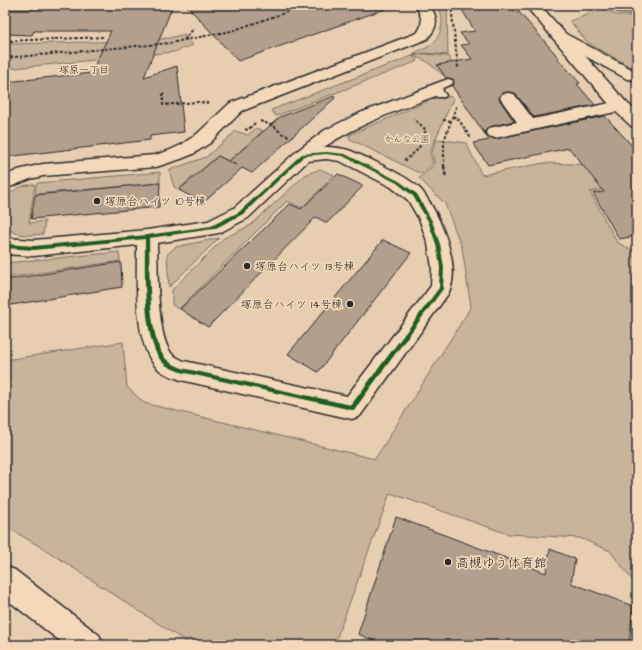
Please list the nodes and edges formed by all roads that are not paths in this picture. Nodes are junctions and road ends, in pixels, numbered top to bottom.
1 (422, 5) edge
2 (532, 5) edge
3 (559, 36) junction
4 (637, 75) edge
5 (443, 89) dead end
6 (508, 98) dead end
7 (620, 106) junction
8 (637, 122) edge
9 (529, 125) junction
10 (495, 132) dead end
11 (303, 155) junction
12 (5, 183) edge
13 (147, 237) junction
14 (5, 246) edge
15 (5, 580) edge
16 (89, 645) edge

1 - 12 street
2 - 3 street
3 - 4 street
3 - 7 street
5 - 11 street
6 - 9 street
7 - 8 street
7 - 9 street
9 - 10 street
11 - 13 street
11 - 13 street
13 - 14 street
15 - 16 street

